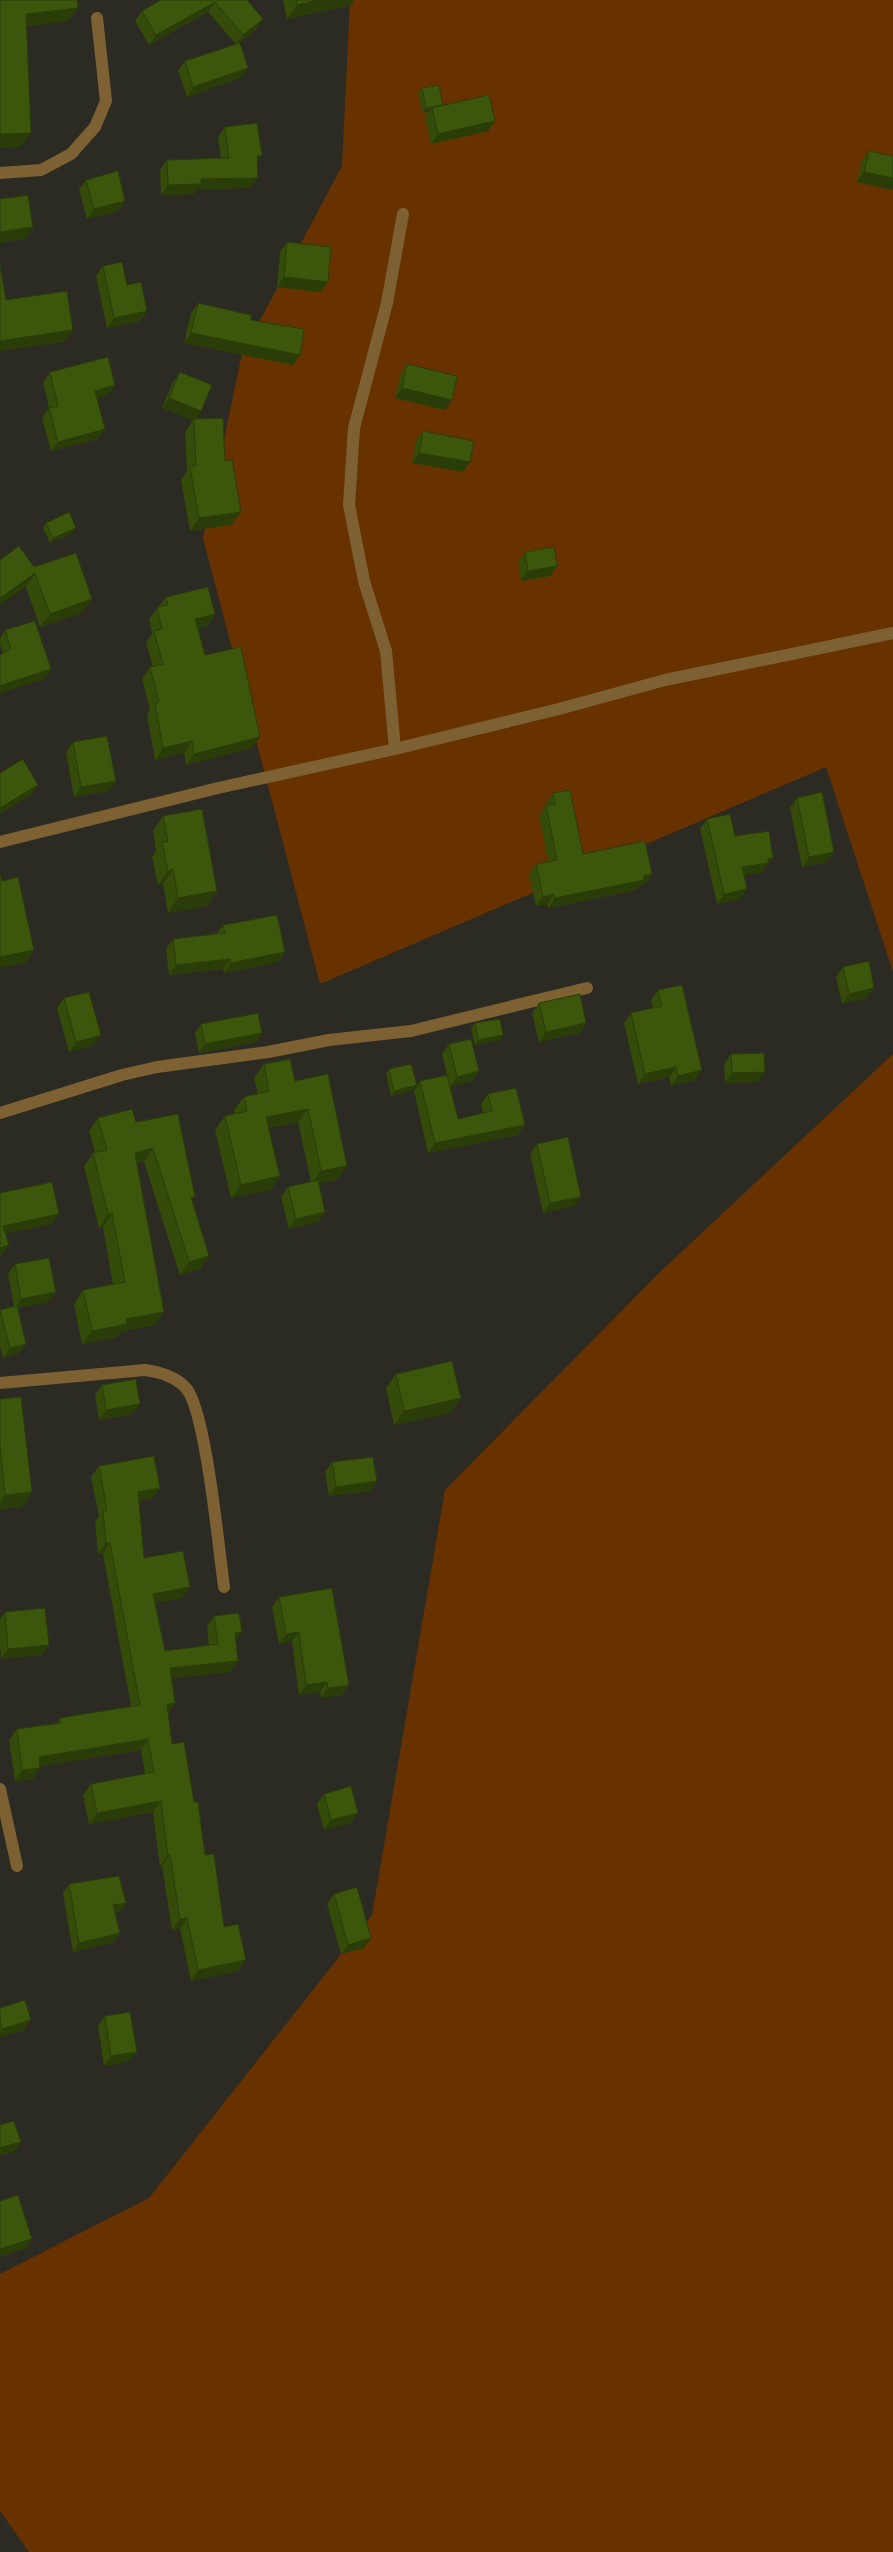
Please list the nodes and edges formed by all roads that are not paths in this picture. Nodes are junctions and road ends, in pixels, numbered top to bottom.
1 (97, 18) dead end
2 (0, 173) edge
3 (403, 214) dead end
4 (893, 633) edge
5 (395, 749) junction
6 (0, 842) edge
7 (587, 988) dead end
8 (0, 1113) edge
9 (0, 1383) edge
10 (224, 1587) dead end
11 (0, 1789) edge
12 (17, 1866) dead end

1 - 2 street
3 - 5 street
4 - 5 street
5 - 6 street
7 - 8 street
9 - 10 street
11 - 12 street

